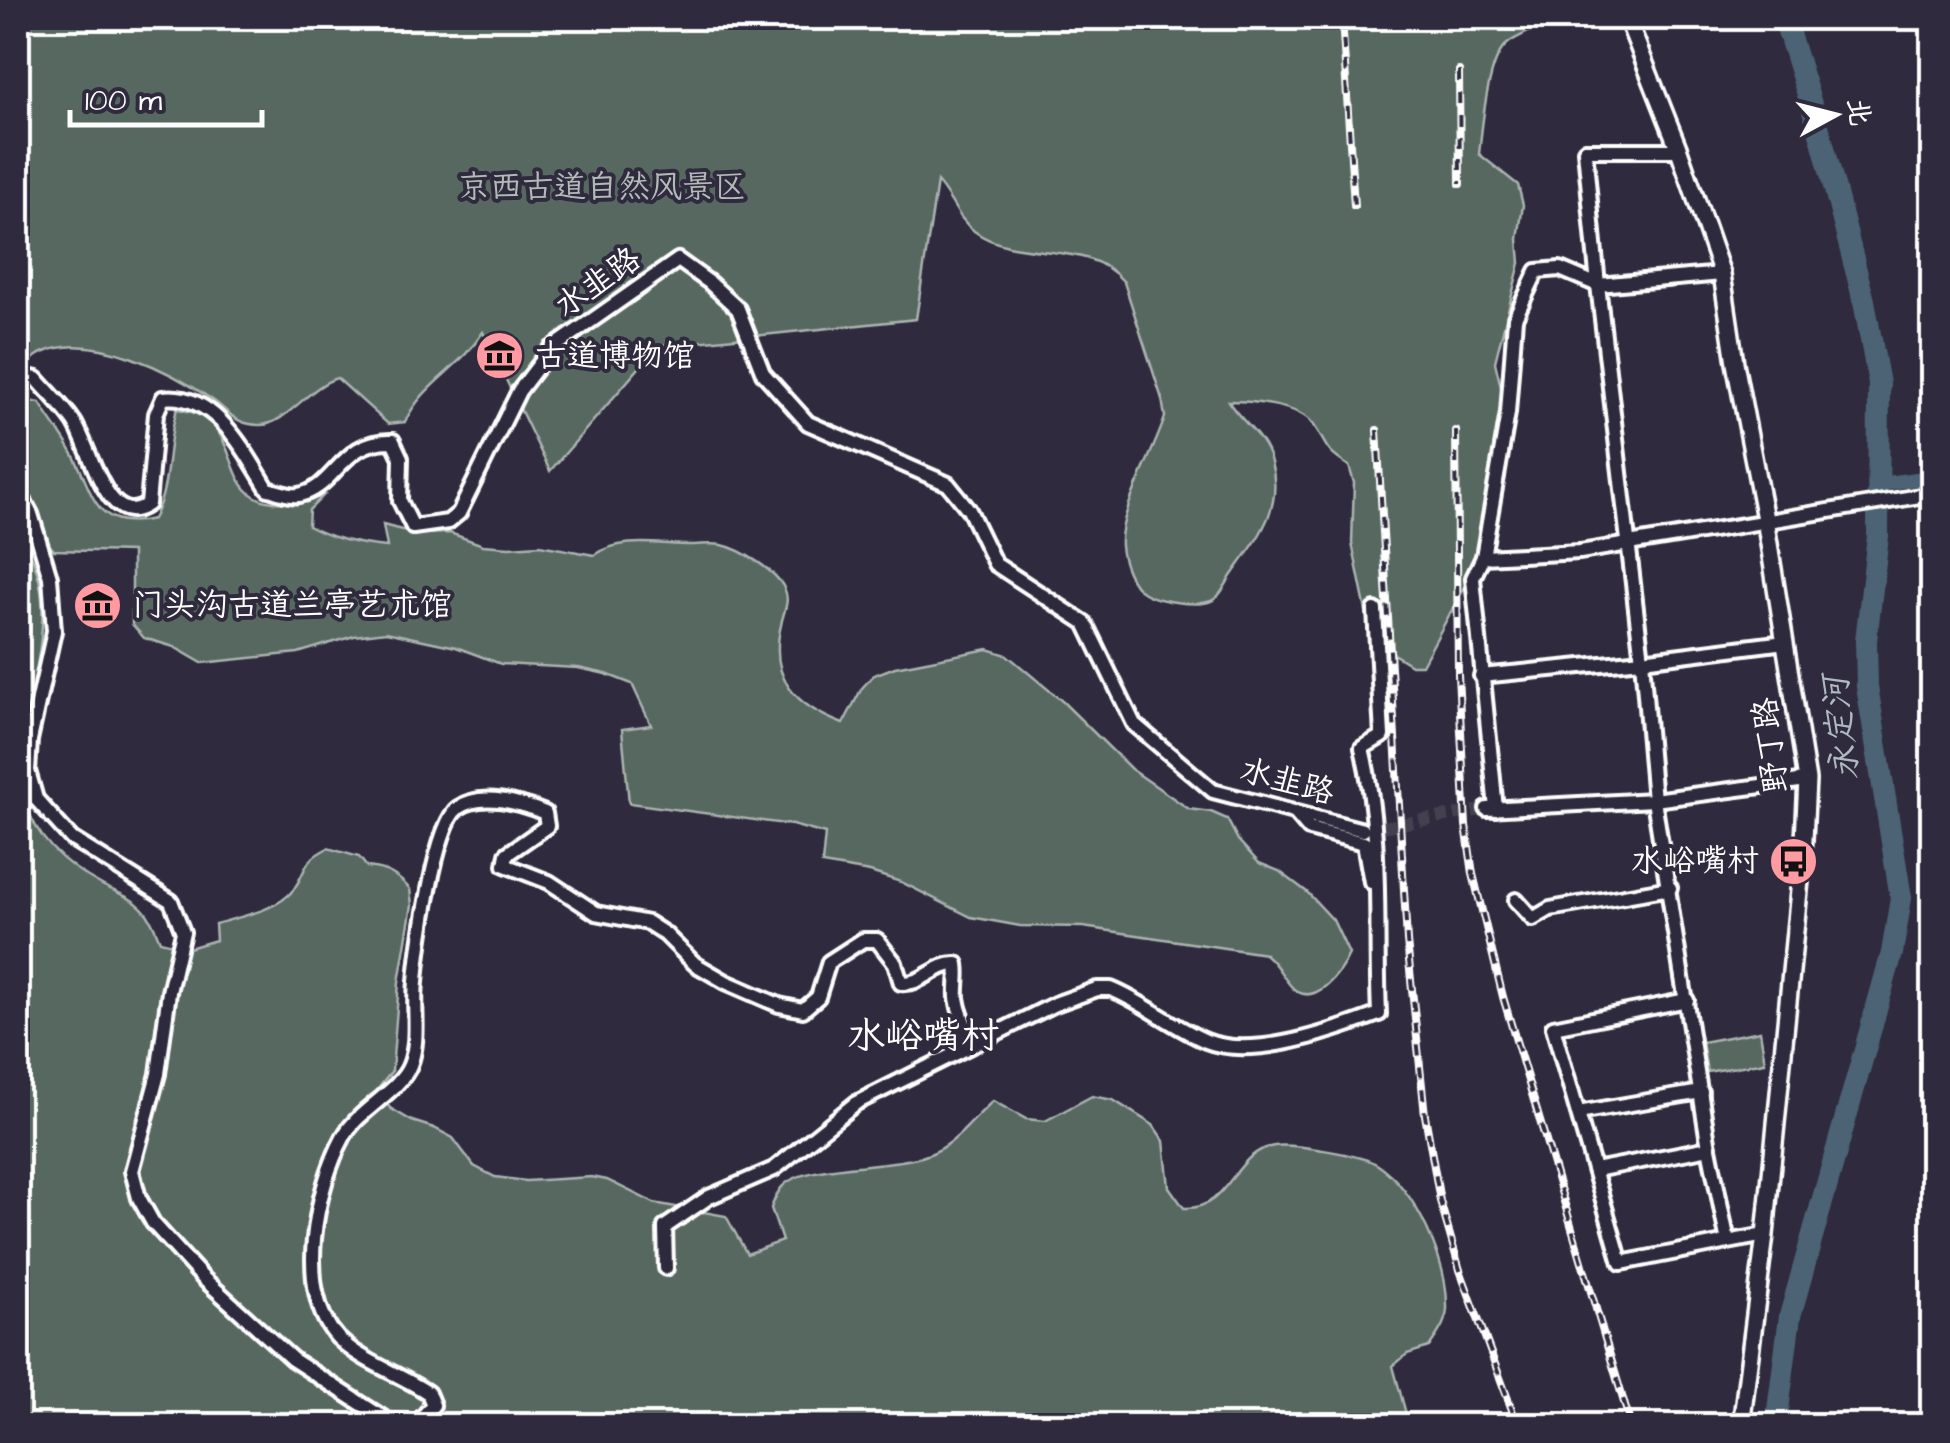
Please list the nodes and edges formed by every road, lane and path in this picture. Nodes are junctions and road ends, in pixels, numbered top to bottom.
1 (1626, 18) edge
2 (1679, 150) junction
3 (1722, 274) junction
4 (1598, 285) junction
5 (18, 383) edge
6 (18, 490) edge
7 (1932, 494) edge
8 (1769, 518) junction
9 (1628, 544) junction
10 (1483, 557) junction
11 (1374, 610) dead end
12 (1785, 642) junction
13 (1642, 660) junction
14 (1481, 676) junction
15 (1807, 780) junction
16 (1654, 800) junction
17 (1296, 813) junction
18 (1362, 830) tunnel mouth
19 (1670, 888) junction
20 (1516, 900) dead end
21 (1377, 903) junction
22 (1687, 1000) junction
23 (956, 1052) junction
24 (1701, 1092) junction
25 (1578, 1113) junction
26 (1710, 1148) junction
27 (1594, 1170) junction
28 (1765, 1235) junction
29 (1728, 1242) junction
30 (666, 1268) dead end
31 (1741, 1426) edge

1 - 2 main road, 野丁路
2 - 3 main road, 野丁路
2 - 4 street
3 - 4 street
3 - 8 main road, 野丁路
4 - 9 street
4 - 10 street
5 - 17 street, 水韭路
6 - 23 street
7 - 8 street
8 - 9 street
8 - 12 main road, 野丁路
9 - 10 street
9 - 13 street
10 - 14 street
11 - 21 street
12 - 13 street
12 - 15 main road, 野丁路
13 - 14 street
13 - 16 street
14 - 16 street
15 - 16 street
15 - 28 main road, 野丁路
16 - 19 street
17 - 18 street, 水韭路
17 - 21 street
19 - 20 street
19 - 22 street
21 - 23 street
22 - 24 street
22 - 25 street
23 - 30 street
24 - 25 street
24 - 26 street
25 - 27 street
26 - 27 street
26 - 29 street
27 - 29 street
28 - 29 street
28 - 31 main road, 野丁路

